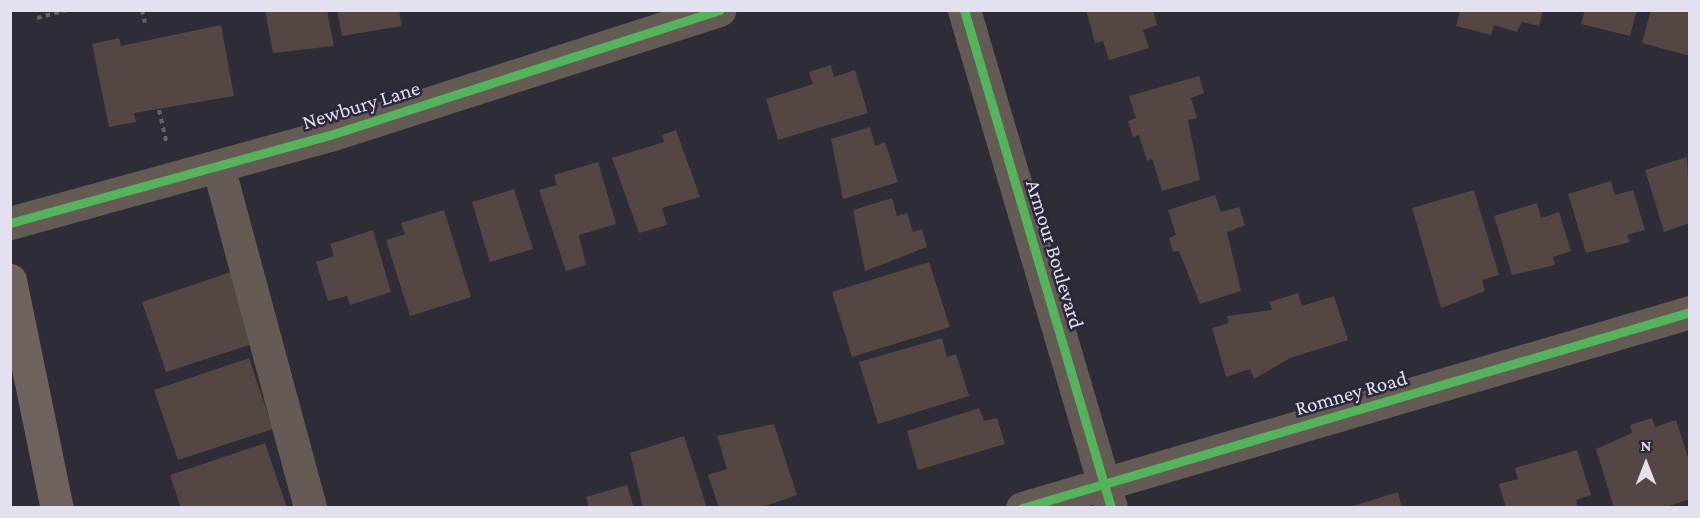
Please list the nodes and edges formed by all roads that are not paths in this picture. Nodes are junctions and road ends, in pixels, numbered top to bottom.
1 (719, 10) edge
2 (963, 10) edge
3 (218, 166) junction
4 (10, 223) edge
5 (10, 280) edge
6 (1689, 312) edge
7 (1107, 495) edge
8 (57, 507) edge
9 (310, 507) edge
10 (1022, 507) edge

1 - 3 street, Newbury Lane
2 - 7 street, Armour Boulevard
3 - 4 street, Newbury Lane
3 - 9 street
5 - 8 main road
6 - 7 street, Romney Road
7 - 10 street, Romney Road

